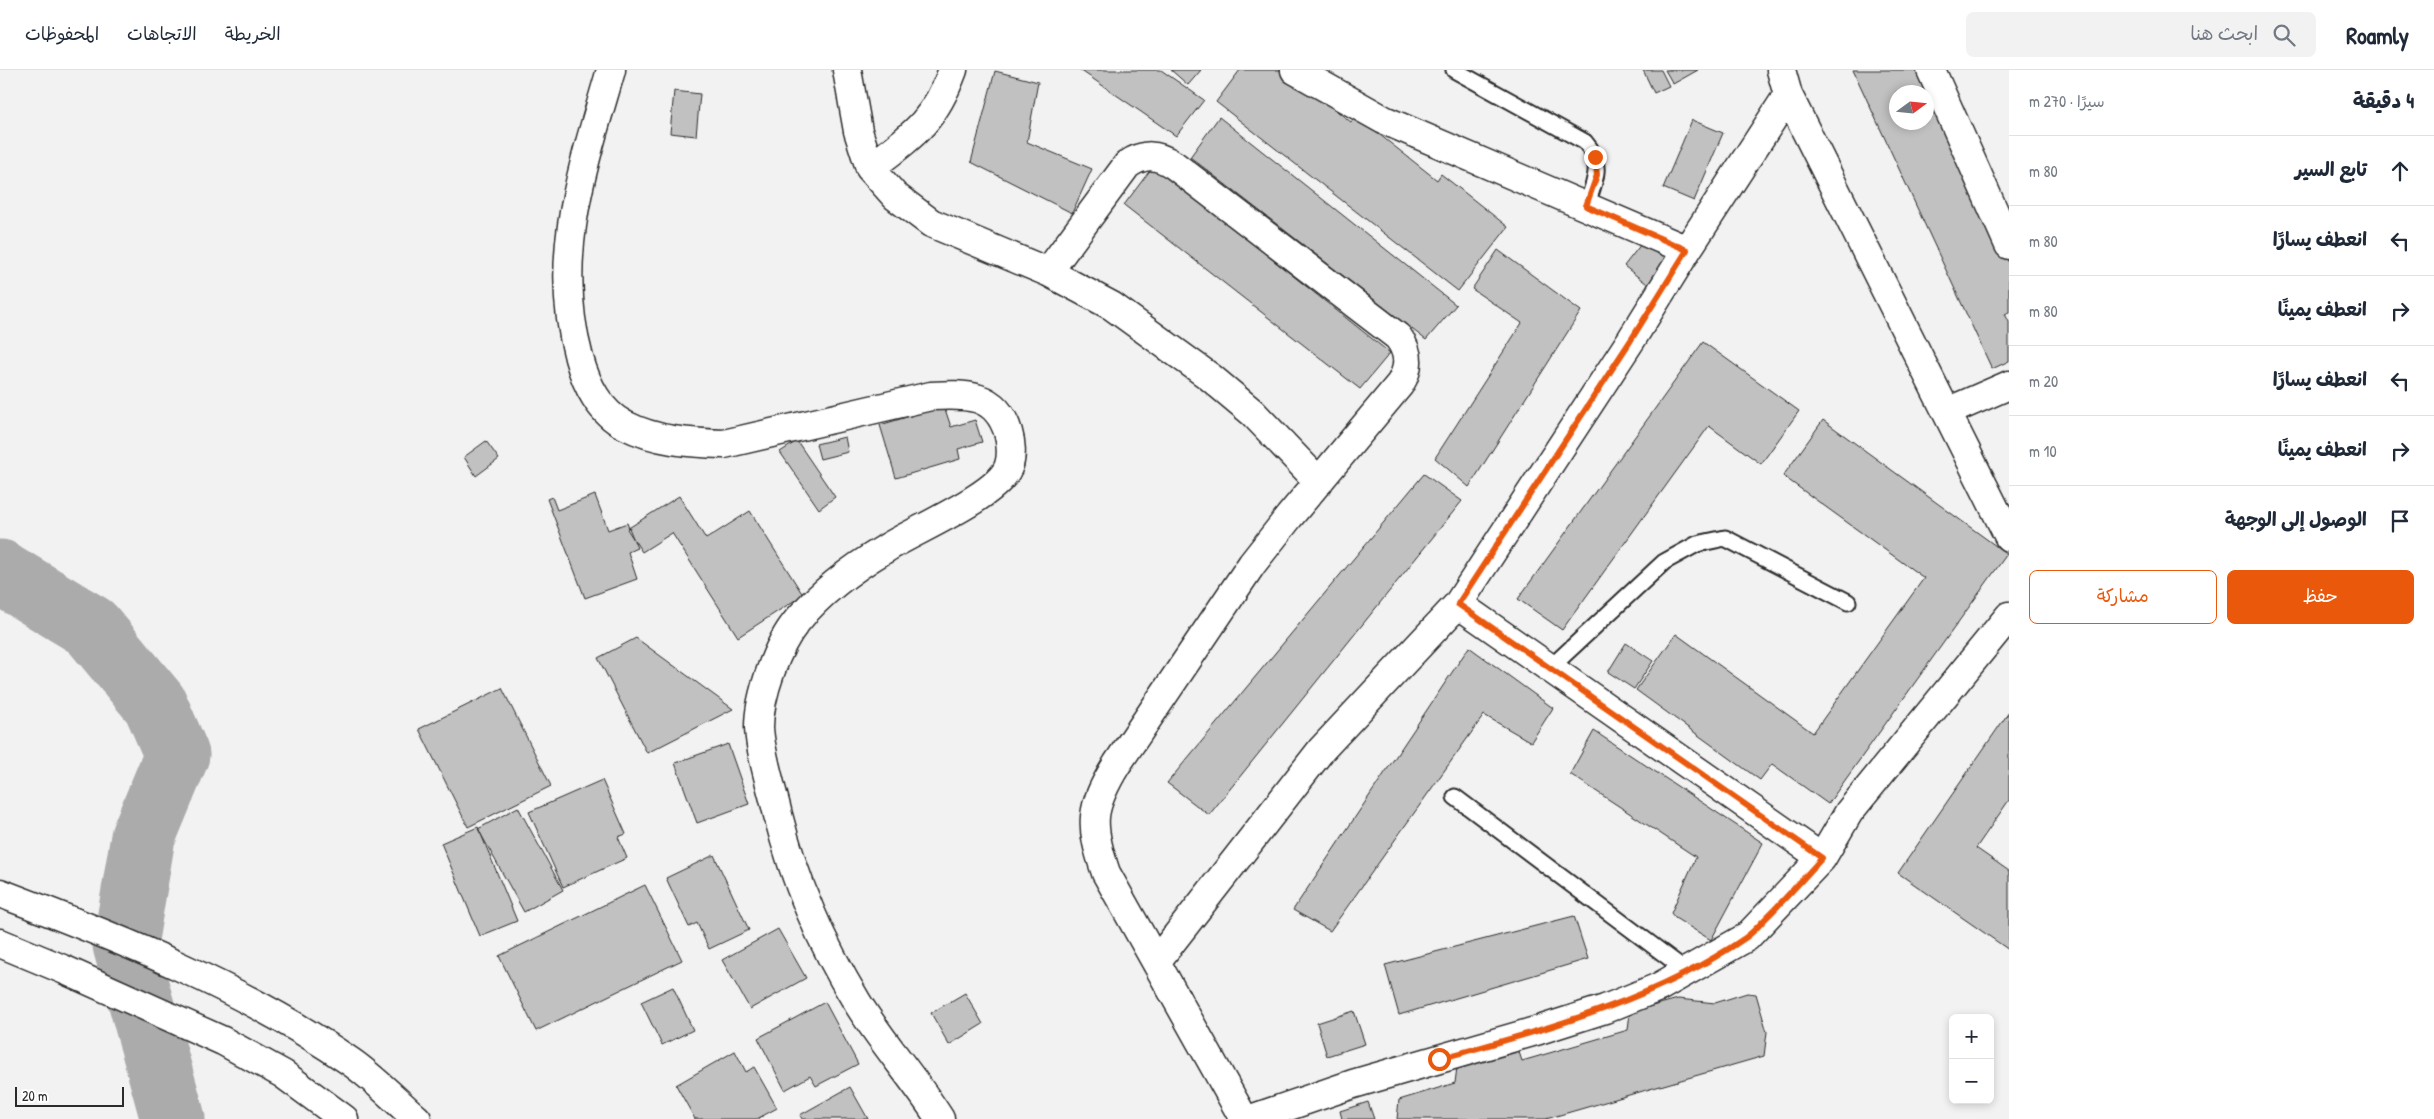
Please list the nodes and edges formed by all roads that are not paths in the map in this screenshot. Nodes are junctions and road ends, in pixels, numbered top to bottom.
1 (611, 70) edge
2 (846, 70) edge
3 (953, 70) edge
4 (1295, 70) edge
5 (1454, 70) edge
6 (1931, 70) edge
7 (1784, 82) edge
8 (870, 168) junction
9 (1586, 206) junction
10 (2009, 245) edge
11 (1687, 250) junction
12 (1048, 272) junction
13 (2009, 385) edge
14 (1947, 412) junction
15 (1319, 482) junction
16 (2009, 537) edge
17 (1848, 602) dead end
18 (1458, 604) junction
19 (2009, 616) edge
20 (1550, 668) junction
21 (1455, 797) dead end
22 (1822, 858) junction
23 (0, 893) edge
24 (0, 943) edge
25 (1156, 962) junction
26 (1688, 972) junction
27 (344, 1119) edge
28 (417, 1119) edge
29 (940, 1119) edge
30 (1244, 1119) edge
31 (1251, 1119) edge

1 - 29 main road
2 - 8 main road
3 - 8 main road
4 - 9 main road
5 - 9 lane
6 - 10 main road
7 - 11 main road
7 - 14 main road
8 - 12 main road
9 - 11 main road
11 - 18 main road
12 - 15 main road
12 - 15 main road
13 - 14 main road
14 - 16 main road
15 - 25 main road
17 - 20 lane
18 - 20 main road
18 - 25 main road
19 - 22 main road
20 - 22 main road
21 - 26 lane
22 - 26 main road
23 - 28 main road
24 - 27 main road
25 - 30 main road
26 - 31 main road

